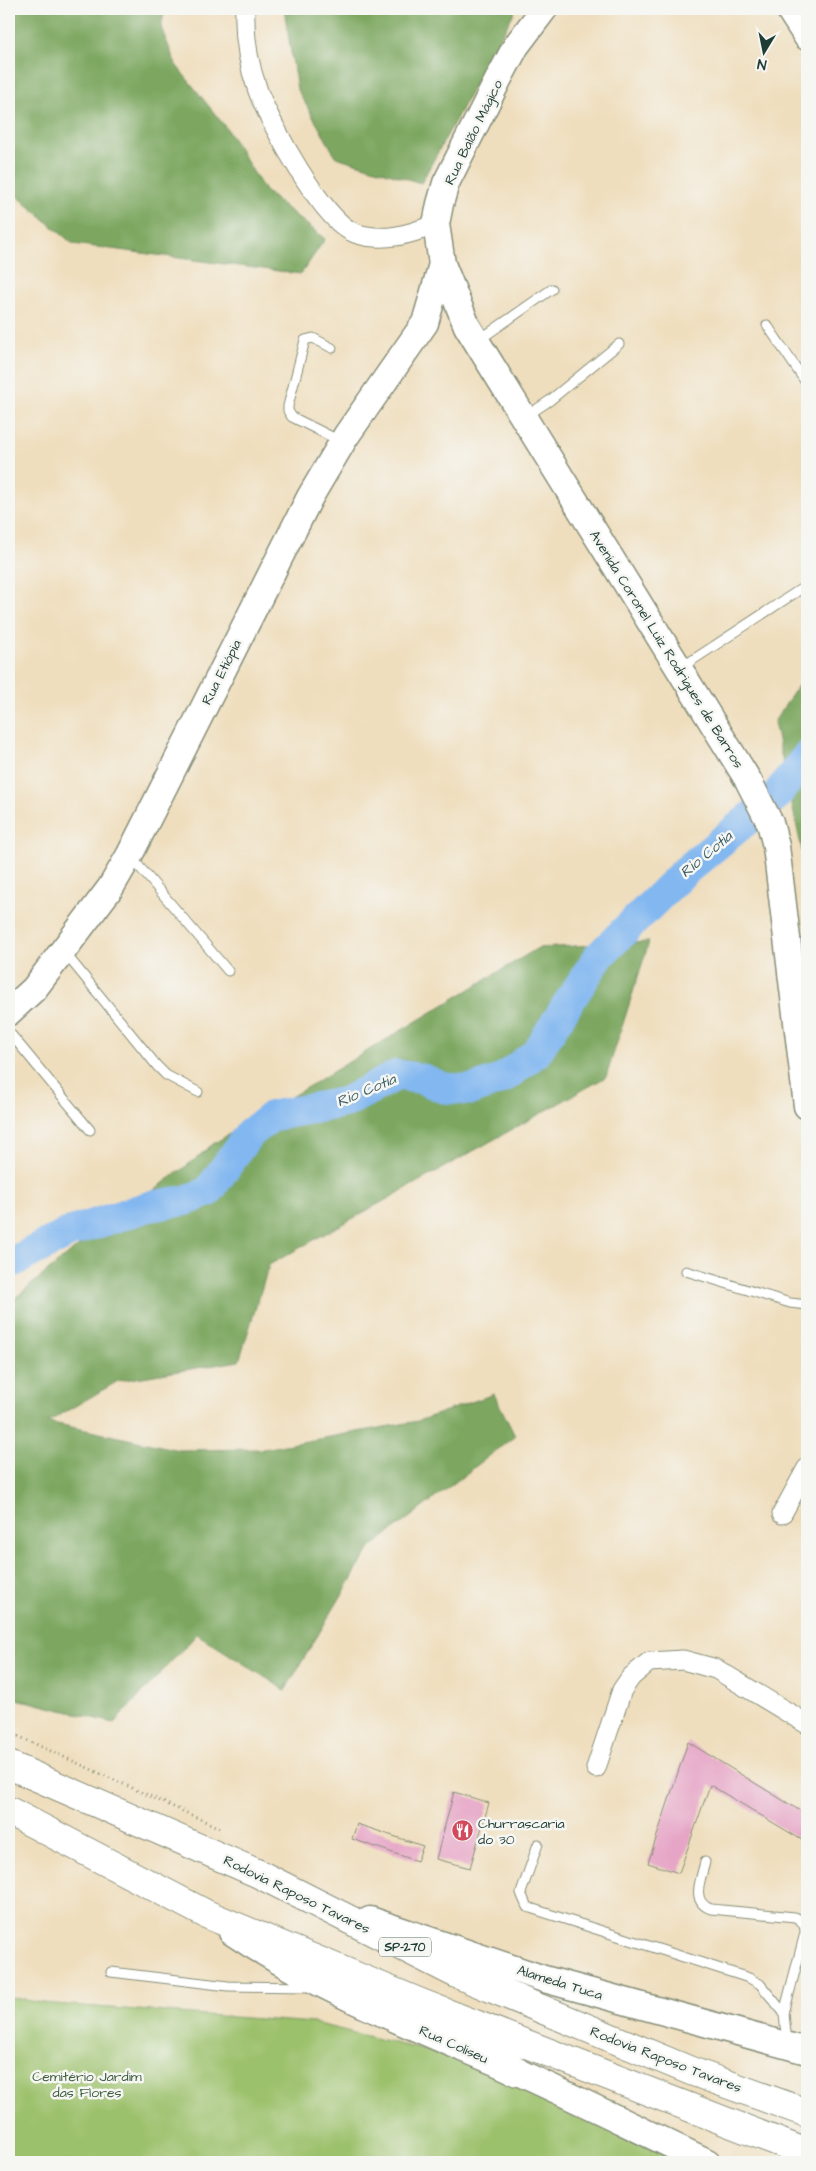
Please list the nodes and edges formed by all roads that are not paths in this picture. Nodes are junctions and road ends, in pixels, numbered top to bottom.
1 (245, 9) edge
2 (544, 9) edge
3 (789, 9) edge
4 (807, 37) edge
5 (436, 224) junction
6 (442, 264) junction
7 (552, 289) dead end
8 (425, 324) junction
9 (767, 325) dead end
10 (472, 334) junction
11 (619, 344) dead end
12 (332, 348) dead end
13 (807, 384) edge
14 (524, 417) junction
15 (343, 442) junction
16 (807, 585) edge
17 (679, 668) junction
18 (129, 856) junction
19 (63, 950) junction
20 (228, 971) dead end
21 (9, 1012) edge
22 (9, 1032) edge
23 (198, 1092) dead end
24 (807, 1106) edge
25 (90, 1130) dead end
26 (686, 1271) dead end
27 (807, 1306) edge
28 (807, 1468) edge
29 (782, 1514) dead end
30 (807, 1724) edge
31 (9, 1765) edge
32 (596, 1768) dead end
33 (9, 1811) edge
34 (538, 1844) dead end
35 (705, 1862) dead end
36 (316, 1902) junction
37 (206, 1914) junction
38 (111, 1972) dead end
39 (328, 1987) junction
40 (441, 2011) junction
41 (784, 2013) junction
42 (797, 2048) edge
43 (517, 2072) junction
44 (807, 2113) edge
45 (807, 2152) edge
46 (707, 2162) edge

1 - 5 street
2 - 5 street, Rua Balão Mágico
3 - 4 street
5 - 6 street, Avenida Coronel Luiz Rodrigues de Barros
6 - 8 street, Rua Etiópia
6 - 10 street, Avenida Coronel Luiz Rodrigues de Barros
7 - 10 lane
8 - 10 street
8 - 15 street, Rua Etiópia
9 - 13 lane
10 - 14 street, Avenida Coronel Luiz Rodrigues de Barros
11 - 14 lane
12 - 15 lane
14 - 17 street, Avenida Coronel Luiz Rodrigues de Barros
15 - 18 street, Rua Etiópia
16 - 17 lane
17 - 24 street, Avenida Coronel Luiz Rodrigues de Barros
18 - 19 street, Rua Etiópia
18 - 20 lane
19 - 21 street, Rua Etiópia
19 - 23 lane
22 - 25 lane
26 - 27 lane
28 - 29 street
30 - 32 street
31 - 36 highway, Rodovia Raposo Tavares / SP-270
33 - 37 highway
34 - 41 lane
35 - 41 lane
36 - 42 street, Alameda Tuca
36 - 44 highway, Rodovia Raposo Tavares / SP-270
37 - 39 street, Rua Coliseu
37 - 40 highway
38 - 39 lane
39 - 43 street, Rua Coliseu
40 - 43 highway
40 - 45 highway
41 - 42 lane
43 - 46 street, Rua Coliseu

